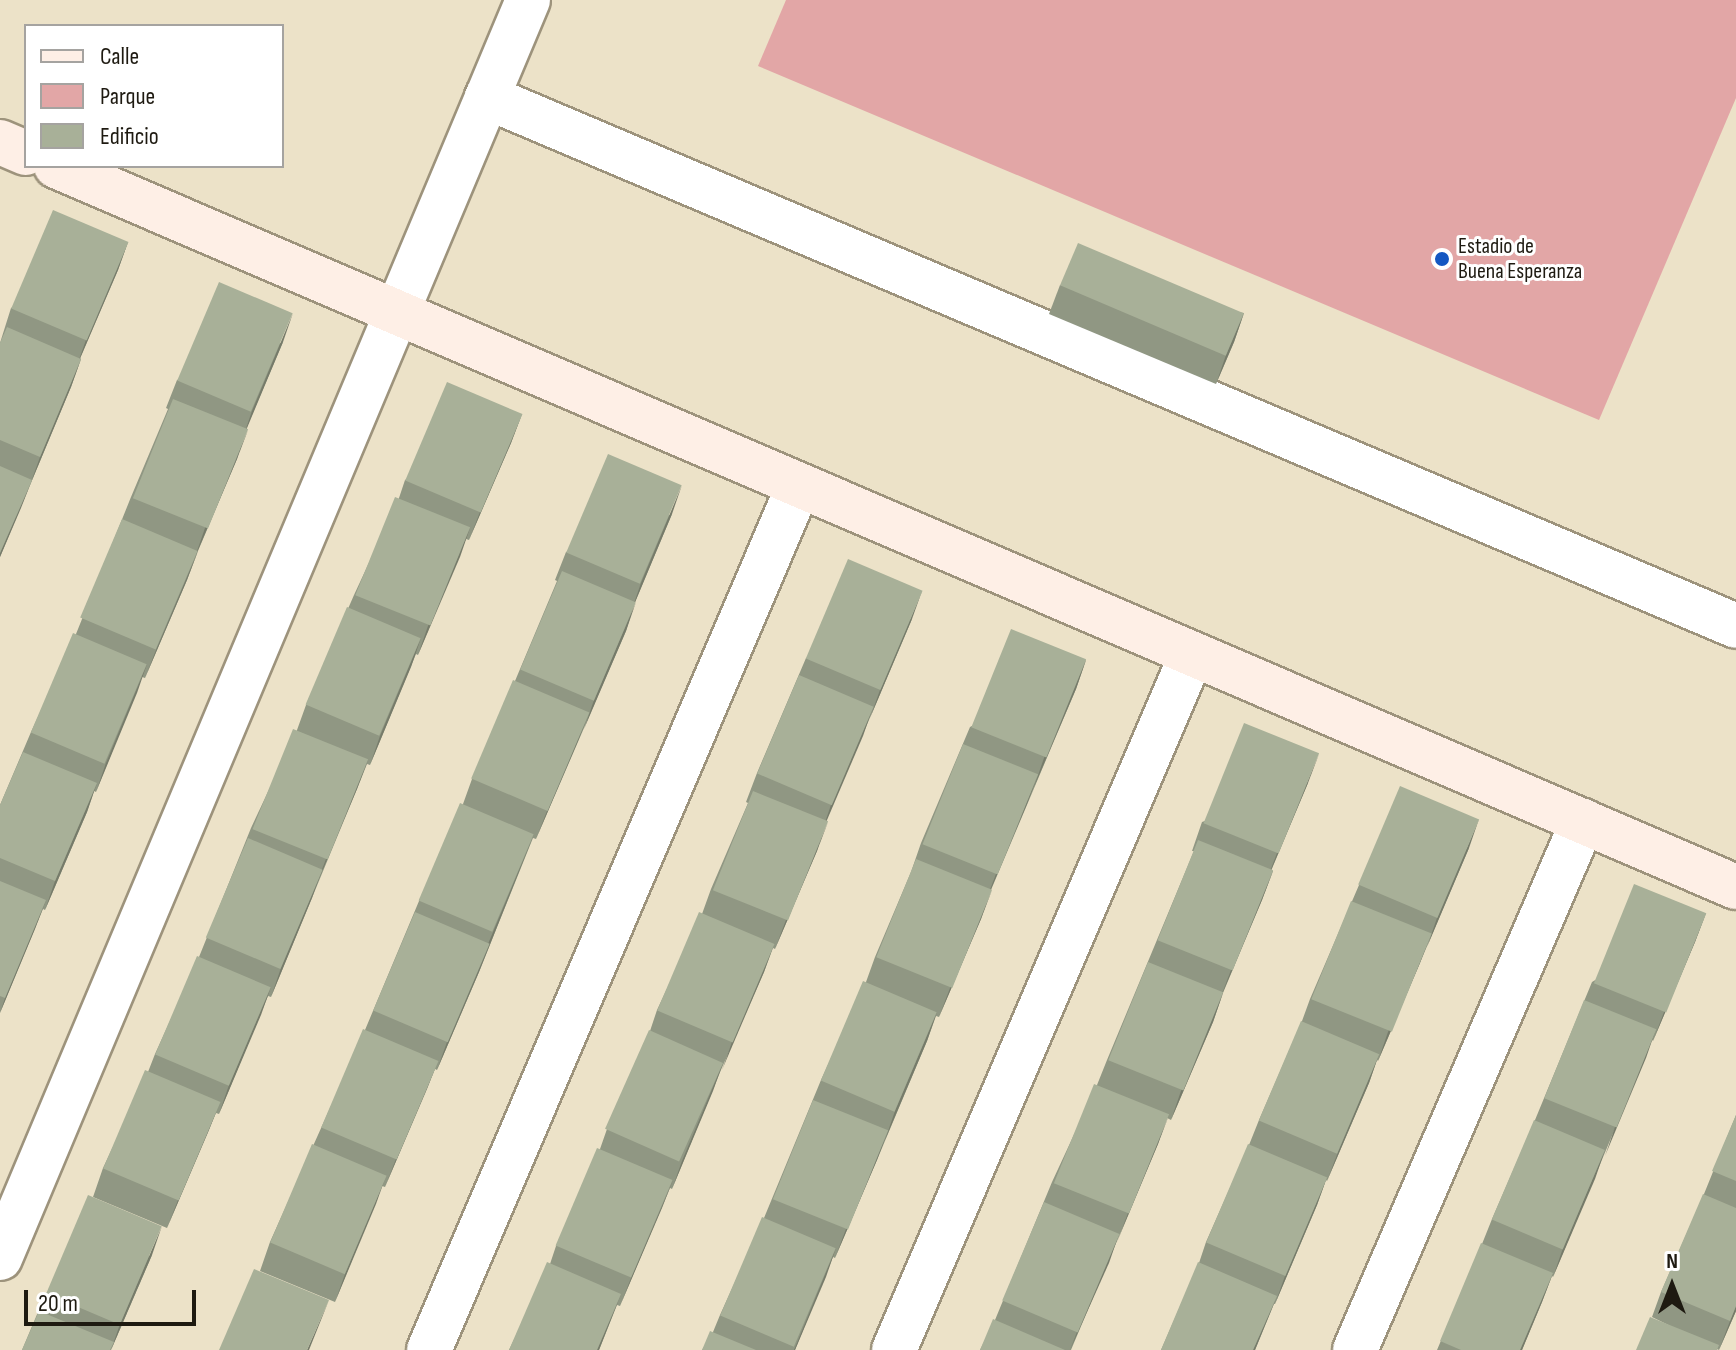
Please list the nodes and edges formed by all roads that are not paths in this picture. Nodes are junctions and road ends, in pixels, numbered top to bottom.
1 (528, 0) edge
2 (487, 97) junction
3 (61, 168) edge
4 (400, 314) junction
5 (799, 485) junction
6 (1736, 626) edge
7 (1192, 654) junction
8 (1583, 821) junction
9 (1736, 887) edge
10 (0, 1258) edge
11 (429, 1350) edge
12 (894, 1350) edge
13 (1355, 1350) edge

1 - 2 street
2 - 4 street
2 - 6 street
3 - 4 street
4 - 5 street
4 - 10 street
5 - 7 street
5 - 11 street
7 - 8 street
7 - 12 street
8 - 9 street
8 - 13 street

